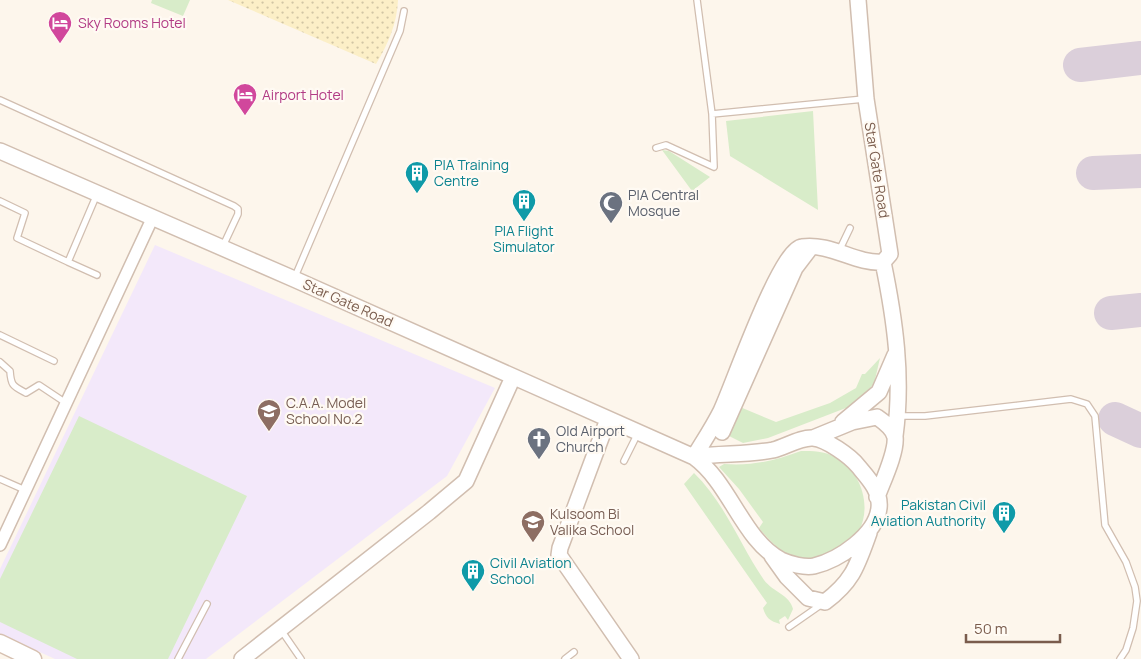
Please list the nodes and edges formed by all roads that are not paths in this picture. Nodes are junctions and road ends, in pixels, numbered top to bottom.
1 (697, 0) edge
2 (858, 0) edge
3 (404, 11) dead end
4 (866, 99) junction
5 (0, 100) edge
6 (712, 114) junction
7 (656, 148) dead end
8 (0, 152) edge
9 (97, 194) junction
10 (0, 201) edge
11 (152, 218) junction
12 (850, 228) dead end
13 (222, 248) junction
14 (839, 251) junction
15 (68, 262) junction
16 (883, 262) junction
17 (97, 275) dead end
18 (294, 279) junction
19 (0, 335) edge
20 (898, 349) junction
21 (54, 361) dead end
22 (0, 362) edge
23 (513, 378) junction
24 (66, 403) junction
25 (898, 416) junction
26 (608, 419) junction
27 (834, 429) junction
28 (638, 433) junction
29 (895, 436) junction
30 (813, 438) junction
31 (694, 457) junction
32 (624, 461) dead end
33 (0, 478) edge
34 (25, 490) junction
35 (877, 497) junction
36 (870, 532) junction
37 (0, 545) edge
38 (770, 553) junction
39 (825, 602) junction
40 (207, 604) dead end
41 (789, 627) dead end
42 (280, 628) junction
43 (0, 643) edge
44 (574, 652) dead end
45 (33, 659) edge
46 (178, 659) edge
47 (242, 659) edge
48 (301, 659) edge
49 (565, 659) edge
50 (631, 659) edge
51 (1120, 659) edge

1 - 6 lane
2 - 4 street, Star Gate Road
3 - 18 lane
4 - 6 lane
4 - 16 street, Star Gate Road
5 - 13 lane
6 - 7 lane
8 - 9 street, Star Gate Road
9 - 11 street, Star Gate Road
9 - 15 lane
10 - 15 lane
11 - 13 street, Star Gate Road
11 - 24 street
12 - 14 lane
13 - 18 street, Star Gate Road
14 - 16 street
14 - 31 street
15 - 17 lane
16 - 20 street
18 - 23 street, Star Gate Road
19 - 21 lane
20 - 25 street
20 - 27 street
22 - 24 lane
23 - 26 street, Star Gate Road
23 - 42 street
24 - 34 street
25 - 29 street
25 - 51 lane
26 - 28 street, Star Gate Road
26 - 50 street
27 - 29 street
27 - 30 street
28 - 31 street, Star Gate Road
28 - 32 lane
29 - 35 street
30 - 31 street
30 - 35 street
31 - 38 street
33 - 34 lane
34 - 37 street
35 - 36 street
36 - 38 street
36 - 39 street
38 - 39 street
39 - 41 lane
40 - 46 lane
42 - 47 street
42 - 48 lane
43 - 45 main road
44 - 49 lane

